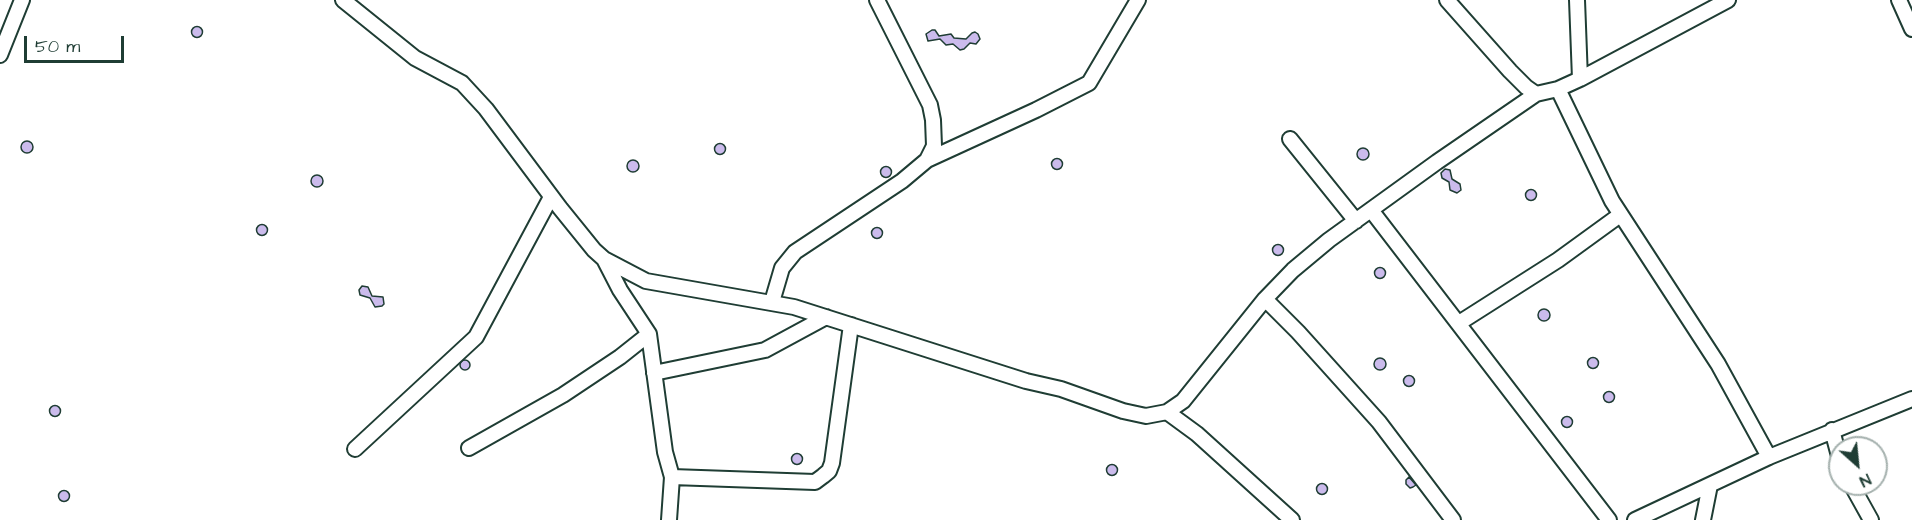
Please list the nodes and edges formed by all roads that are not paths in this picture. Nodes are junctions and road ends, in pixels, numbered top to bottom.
1 (22, 0) edge
2 (343, 0) edge
3 (877, 0) edge
4 (1138, 0) edge
5 (1447, 0) edge
6 (1577, 0) edge
7 (1728, 0) edge
8 (1899, 0) edge
9 (1912, 29) edge
10 (0, 55) edge
11 (1580, 79) junction
12 (1558, 89) junction
13 (1536, 94) junction
14 (1290, 139) dead end
15 (927, 160) junction
16 (551, 197) junction
17 (1371, 210) junction
18 (1620, 215) junction
19 (1356, 221) junction
20 (604, 259) junction
21 (1265, 299) junction
22 (772, 302) junction
23 (826, 317) junction
24 (1459, 323) junction
25 (851, 325) junction
26 (649, 334) junction
27 (654, 373) junction
28 (1912, 399) edge
29 (1167, 412) junction
30 (1832, 430) junction
31 (1834, 436) edge
32 (469, 448) dead end
33 (355, 449) dead end
34 (1769, 457) junction
35 (672, 477) junction
36 (1710, 484) junction
37 (1858, 496) edge
38 (669, 520) edge
39 (1292, 520) edge
40 (1453, 520) edge
41 (1610, 520) edge
42 (1635, 520) edge
43 (1703, 520) edge
44 (1871, 520) edge

1 - 10 street
2 - 16 street
3 - 15 street
4 - 15 street
5 - 13 street
6 - 11 street
7 - 11 street
8 - 9 street
11 - 12 street
12 - 13 street
12 - 18 street
13 - 17 street
14 - 19 street
15 - 22 street
16 - 20 street
16 - 33 street
17 - 19 street
17 - 24 street
18 - 24 street
18 - 34 street
19 - 21 street
20 - 22 street
20 - 26 street
21 - 29 street
21 - 40 street
22 - 23 street
23 - 25 street
23 - 27 street
24 - 41 street
25 - 29 street
25 - 35 street
26 - 27 street
26 - 32 street
27 - 35 street
28 - 30 street
29 - 39 street
30 - 31 street
30 - 34 street
34 - 36 street
35 - 38 street
36 - 42 street
36 - 43 street
37 - 44 street

